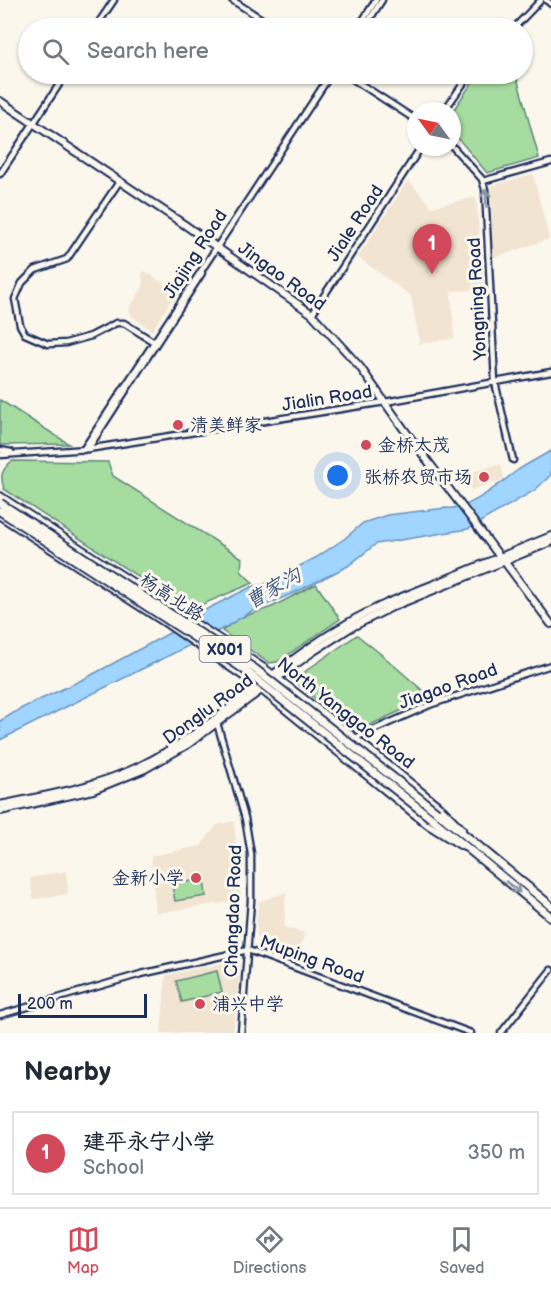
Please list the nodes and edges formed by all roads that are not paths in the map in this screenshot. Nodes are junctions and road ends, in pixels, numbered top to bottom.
1 (114, 0) edge
2 (232, 0) edge
3 (376, 0) edge
4 (382, 0) edge
5 (544, 0) edge
6 (551, 4) edge
7 (102, 18) edge
8 (260, 18) edge
9 (364, 18) edge
10 (370, 18) edge
11 (525, 18) edge
12 (59, 84) edge
13 (324, 84) edge
14 (360, 84) edge
15 (463, 84) edge
16 (0, 101) edge
17 (450, 102) edge
18 (407, 114) edge
19 (33, 124) junction
20 (415, 156) edge
21 (461, 156) edge
22 (551, 162) edge
23 (0, 174) edge
24 (483, 181) junction
25 (119, 182) junction
26 (217, 248) junction
27 (312, 314) junction
28 (154, 342) junction
29 (551, 372) edge
30 (495, 382) junction
31 (385, 402) junction
32 (0, 450) edge
33 (85, 450) junction
34 (14, 453) junction
35 (0, 455) edge
36 (513, 460) dead end
37 (0, 496) edge
38 (0, 503) edge
39 (0, 511) edge
40 (0, 516) edge
41 (551, 536) edge
42 (551, 542) edge
43 (502, 559) junction
44 (551, 624) edge
45 (551, 665) edge
46 (274, 676) junction
47 (259, 688) junction
48 (217, 723) junction
49 (355, 738) junction
50 (0, 805) edge
51 (0, 811) edge
52 (434, 815) junction
53 (482, 849) junction
54 (476, 856) junction
55 (551, 906) edge
56 (551, 917) edge
57 (248, 950) junction
58 (551, 970) edge
59 (0, 1015) edge
60 (241, 1033) edge
61 (471, 1033) edge
62 (501, 1033) edge

1 - 7 street
2 - 8 street
3 - 9 street
4 - 10 street
5 - 6 street
5 - 11 street
12 - 19 street
13 - 26 street, Jiajing Road
14 - 18 street
15 - 17 street
16 - 19 main road, Jingao Road
19 - 23 street
19 - 25 main road, Jingao Road
20 - 27 street, Jiale Road
21 - 24 street
22 - 24 street
30 -> 24 street, Yongning Road
25 - 26 main road, Jingao Road
25 - 28 street
26 - 27 main road, Jingao Road
26 - 28 street, Jiajing Road
26 - 33 street, Jiajing Road
27 - 31 main road, Jingao Road
28 - 33 street, Jiajing Road
29 - 30 street, Jialin Road
30 - 31 street, Jialin Road
30 - 36 street, Yongning Road
31 - 33 street, Jialin Road
31 - 43 main road, Jingao Road
32 - 34 street
33 - 34 street, Jialin Road
34 - 35 street, Jialin Road
37 - 46 main road, North Yanggao Road / X001
38 - 52 highway, 杨高北路 / X001, bridge
39 - 52 highway, 杨高北路 / X001, bridge
40 - 47 main road, North Yanggao Road / X001, bridge
41 - 43 main road, Donglu Road
42 - 43 main road, Donglu Road
43 - 44 main road, Jingao Road
43 - 46 main road, Donglu Road
45 - 49 street, Jiagao Road
46 - 47 main road, Donglu Road
46 - 49 main road, North Yanggao Road / X001
47 - 48 main road, Donglu Road
47 - 50 main road, Donglu Road
47 - 54 main road, North Yanggao Road / X001
48 - 51 main road, Donglu Road
48 - 57 street, Changdao Road
49 - 53 main road, North Yanggao Road / X001
52 - 53 highway, North Yanggao Road / X001
52 - 54 highway, North Yanggao Road / X001
53 - 55 highway, North Yanggao Road / X001
54 -> 56 highway, North Yanggao Road / X001
57 - 59 street, Muping Road
57 - 60 street, Changdao Road
57 - 61 street, Muping Road
58 - 62 street

